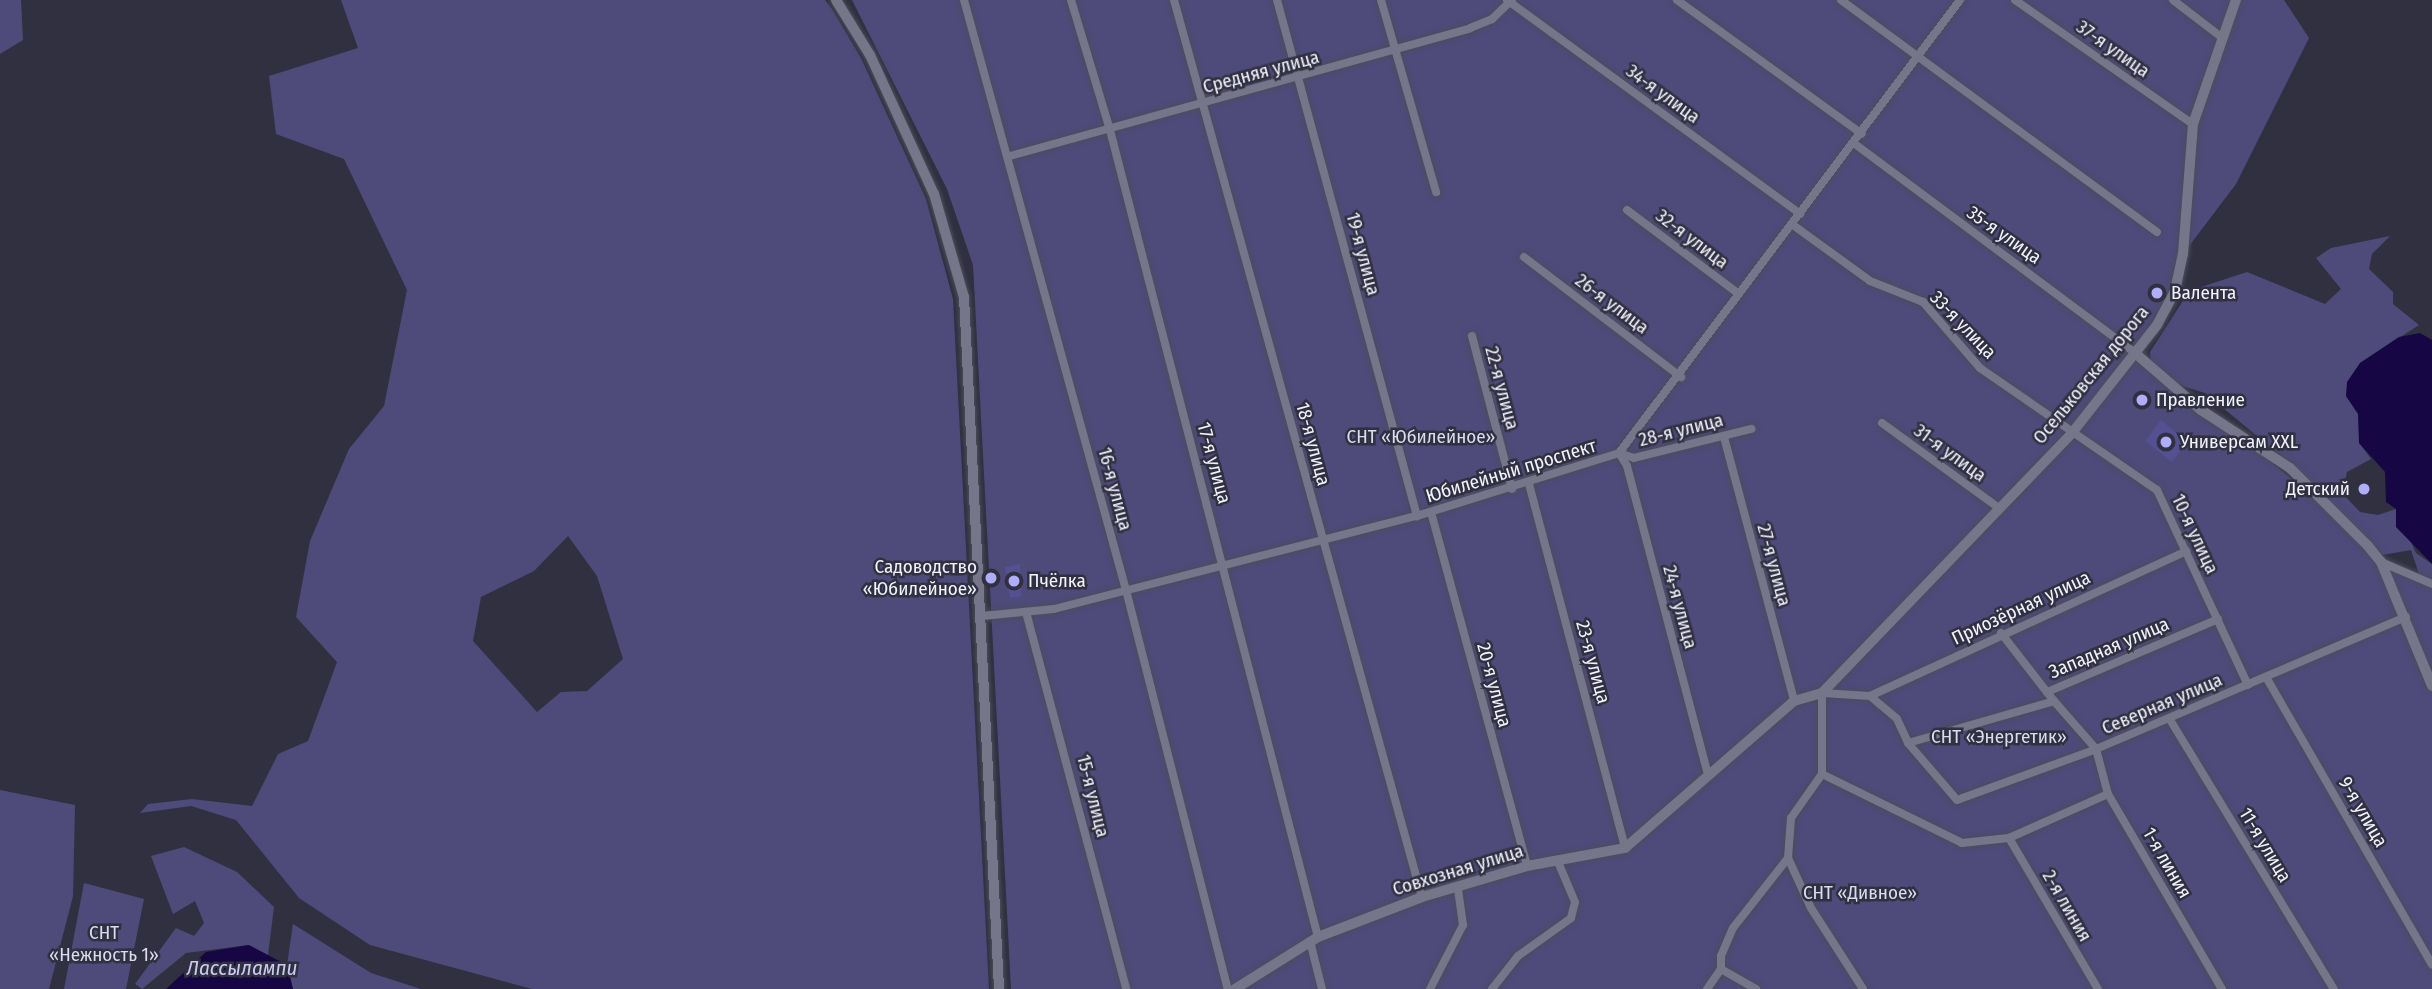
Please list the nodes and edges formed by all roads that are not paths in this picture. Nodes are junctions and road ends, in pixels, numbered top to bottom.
1 (836, 0) edge
2 (964, 0) edge
3 (1071, 0) edge
4 (1174, 0) edge
5 (1278, 0) edge
6 (1381, 0) edge
7 (1677, 0) edge
8 (1841, 0) edge
9 (1960, 0) edge
10 (2015, 0) edge
11 (2173, 0) edge
12 (2236, 0) edge
13 (1510, 1) edge
14 (2220, 36) junction
15 (1395, 50) junction
16 (1918, 57) junction
17 (1300, 78) junction
18 (1203, 104) junction
19 (2193, 124) junction
20 (1110, 130) junction
21 (1862, 134) junction
22 (1855, 144) junction
23 (1010, 156) junction
24 (1436, 192) dead end
25 (1627, 210) dead end
26 (1800, 214) junction
27 (1793, 225) junction
28 (2157, 232) dead end
29 (1524, 257) dead end
30 (1739, 294) junction
31 (1472, 336) dead end
32 (2135, 353) junction
33 (1681, 377) junction
34 (1882, 423) dead end
35 (1751, 429) dead end
36 (2072, 433) junction
37 (1724, 437) junction
38 (1619, 453) junction
39 (1529, 484) junction
40 (1512, 489) junction
41 (1999, 508) junction
42 (1431, 512) junction
43 (1417, 516) junction
44 (1323, 539) junction
45 (2186, 551) junction
46 (2381, 562) junction
47 (1225, 564) junction
48 (2432, 584) edge
49 (1126, 590) junction
50 (1026, 612) junction
51 (982, 616) junction
52 (2406, 617) junction
53 (2218, 619) junction
54 (2001, 633) junction
55 (2266, 677) junction
56 (2248, 685) junction
57 (2432, 686) edge
58 (1822, 692) junction
59 (2047, 692) junction
60 (1870, 696) junction
61 (1794, 701) junction
62 (2054, 701) junction
63 (2169, 718) junction
64 (1908, 743) junction
65 (2096, 749) junction
66 (1707, 771) junction
67 (1822, 774) junction
68 (2108, 794) junction
69 (2009, 838) junction
70 (1625, 848) junction
71 (1788, 858) junction
72 (1558, 862) junction
73 (1527, 866) junction
74 (1458, 888) junction
75 (1422, 897) junction
76 (1314, 939) junction
77 (2432, 964) edge
78 (1721, 969) junction
79 (999, 989) edge
80 (1126, 989) edge
81 (1228, 989) edge
82 (1235, 989) edge
83 (1322, 989) edge
84 (1430, 989) edge
85 (1492, 989) edge
86 (1707, 989) edge
87 (1756, 989) edge
88 (1863, 989) edge
89 (2098, 989) edge
90 (2222, 989) edge
91 (2334, 989) edge

1 - 51 main road
2 - 23 street, 16-я улица
3 - 20 street, 17-я улица
4 - 18 street, 18-я улица
5 - 17 street, 19-я улица
6 - 15 street
7 - 21 street
8 - 16 street
9 - 16 street, Юбилейный проспект
10 - 19 street, 37-я улица
11 - 14 street
12 - 14 street, Осельковская дорога
13 - 15 street, Средняя улица
13 - 26 street, 34-я улица
14 - 19 street, Осельковская дорога
15 - 17 street, Средняя улица
15 - 24 street
16 - 21 street, Юбилейный проспект
16 - 28 street
17 - 18 street, Средняя улица
17 - 43 street, 19-я улица
18 - 20 street, Средняя улица
18 - 44 street, 18-я улица
19 - 32 street, Осельковская дорога
20 - 23 street, Средняя улица
20 - 47 street, 17-я улица
21 - 22 street, Юбилейный проспект
22 - 26 street, Юбилейный проспект
22 - 32 street, 35-я улица
23 - 49 street, 16-я улица
25 - 30 street, 32-я улица
26 - 27 street, Юбилейный проспект
27 - 30 street, Юбилейный проспект
27 - 36 street, 33-я улица
29 - 33 street, 26-я улица
30 - 33 street, Юбилейный проспект
31 - 40 street, 22-я улица
32 - 36 street, Осельковская дорога
32 - 46 street
33 - 38 street, Юбилейный проспект
34 - 41 street, 31-я улица
35 - 37 street, 28-я улица
36 - 41 street, Осельковская дорога
36 - 45 street, 10-я улица
37 - 38 street, 28-я улица
37 - 61 street, 27-я улица
38 - 39 street, Юбилейный проспект
38 - 66 street, 24-я улица
39 - 40 street, Юбилейный проспект
39 - 70 street, 23-я улица
40 - 42 street, Юбилейный проспект
41 - 58 street, Осельковская дорога
42 - 43 street, Юбилейный проспект
42 - 73 street, 20-я улица
43 - 44 street, Юбилейный проспект
44 - 47 street, Юбилейный проспект
44 - 75 street, 18-я улица
45 - 53 street, 10-я улица
45 - 54 street, Приозёрная улица
46 - 48 street
46 - 52 street
47 - 49 street, Юбилейный проспект
47 - 76 street, 17-я улица
49 - 50 street, Юбилейный проспект
49 - 81 street, 16-я улица
50 - 51 street, Юбилейный проспект
50 - 80 street, 15-я улица
51 - 79 main road
52 - 55 street, Северная улица
52 - 57 street
53 - 56 street, 10-я улица
53 - 59 street, Западная улица
54 - 59 street
54 - 60 street, Приозёрная улица
55 - 56 street, Северная улица
55 - 77 street, 9-я улица
56 - 63 street, Северная улица
58 - 60 street
58 - 61 street
58 - 67 street
59 - 62 street, Западная улица
60 - 64 street
61 - 66 street
62 - 64 street, Западная улица
62 - 65 street
63 - 65 street, Северная улица
63 - 91 street, 11-я улица
64 - 65 street, Северная улица
65 - 68 street, 1-я линия
66 - 70 street
67 - 69 street
67 - 71 street
68 - 69 street
68 - 90 street, 1-я линия
69 - 89 street, 2-я линия
70 - 72 street, Совхозная улица
71 - 78 street
71 - 88 street
72 - 73 street, Совхозная улица
72 - 85 street
73 - 74 street, Совхозная улица
74 - 75 street, Совхозная улица
74 - 84 street
75 - 76 street, Совхозная улица
76 - 82 street, Совхозная улица
76 - 83 street, 17-я улица
78 - 86 street
78 - 87 street

